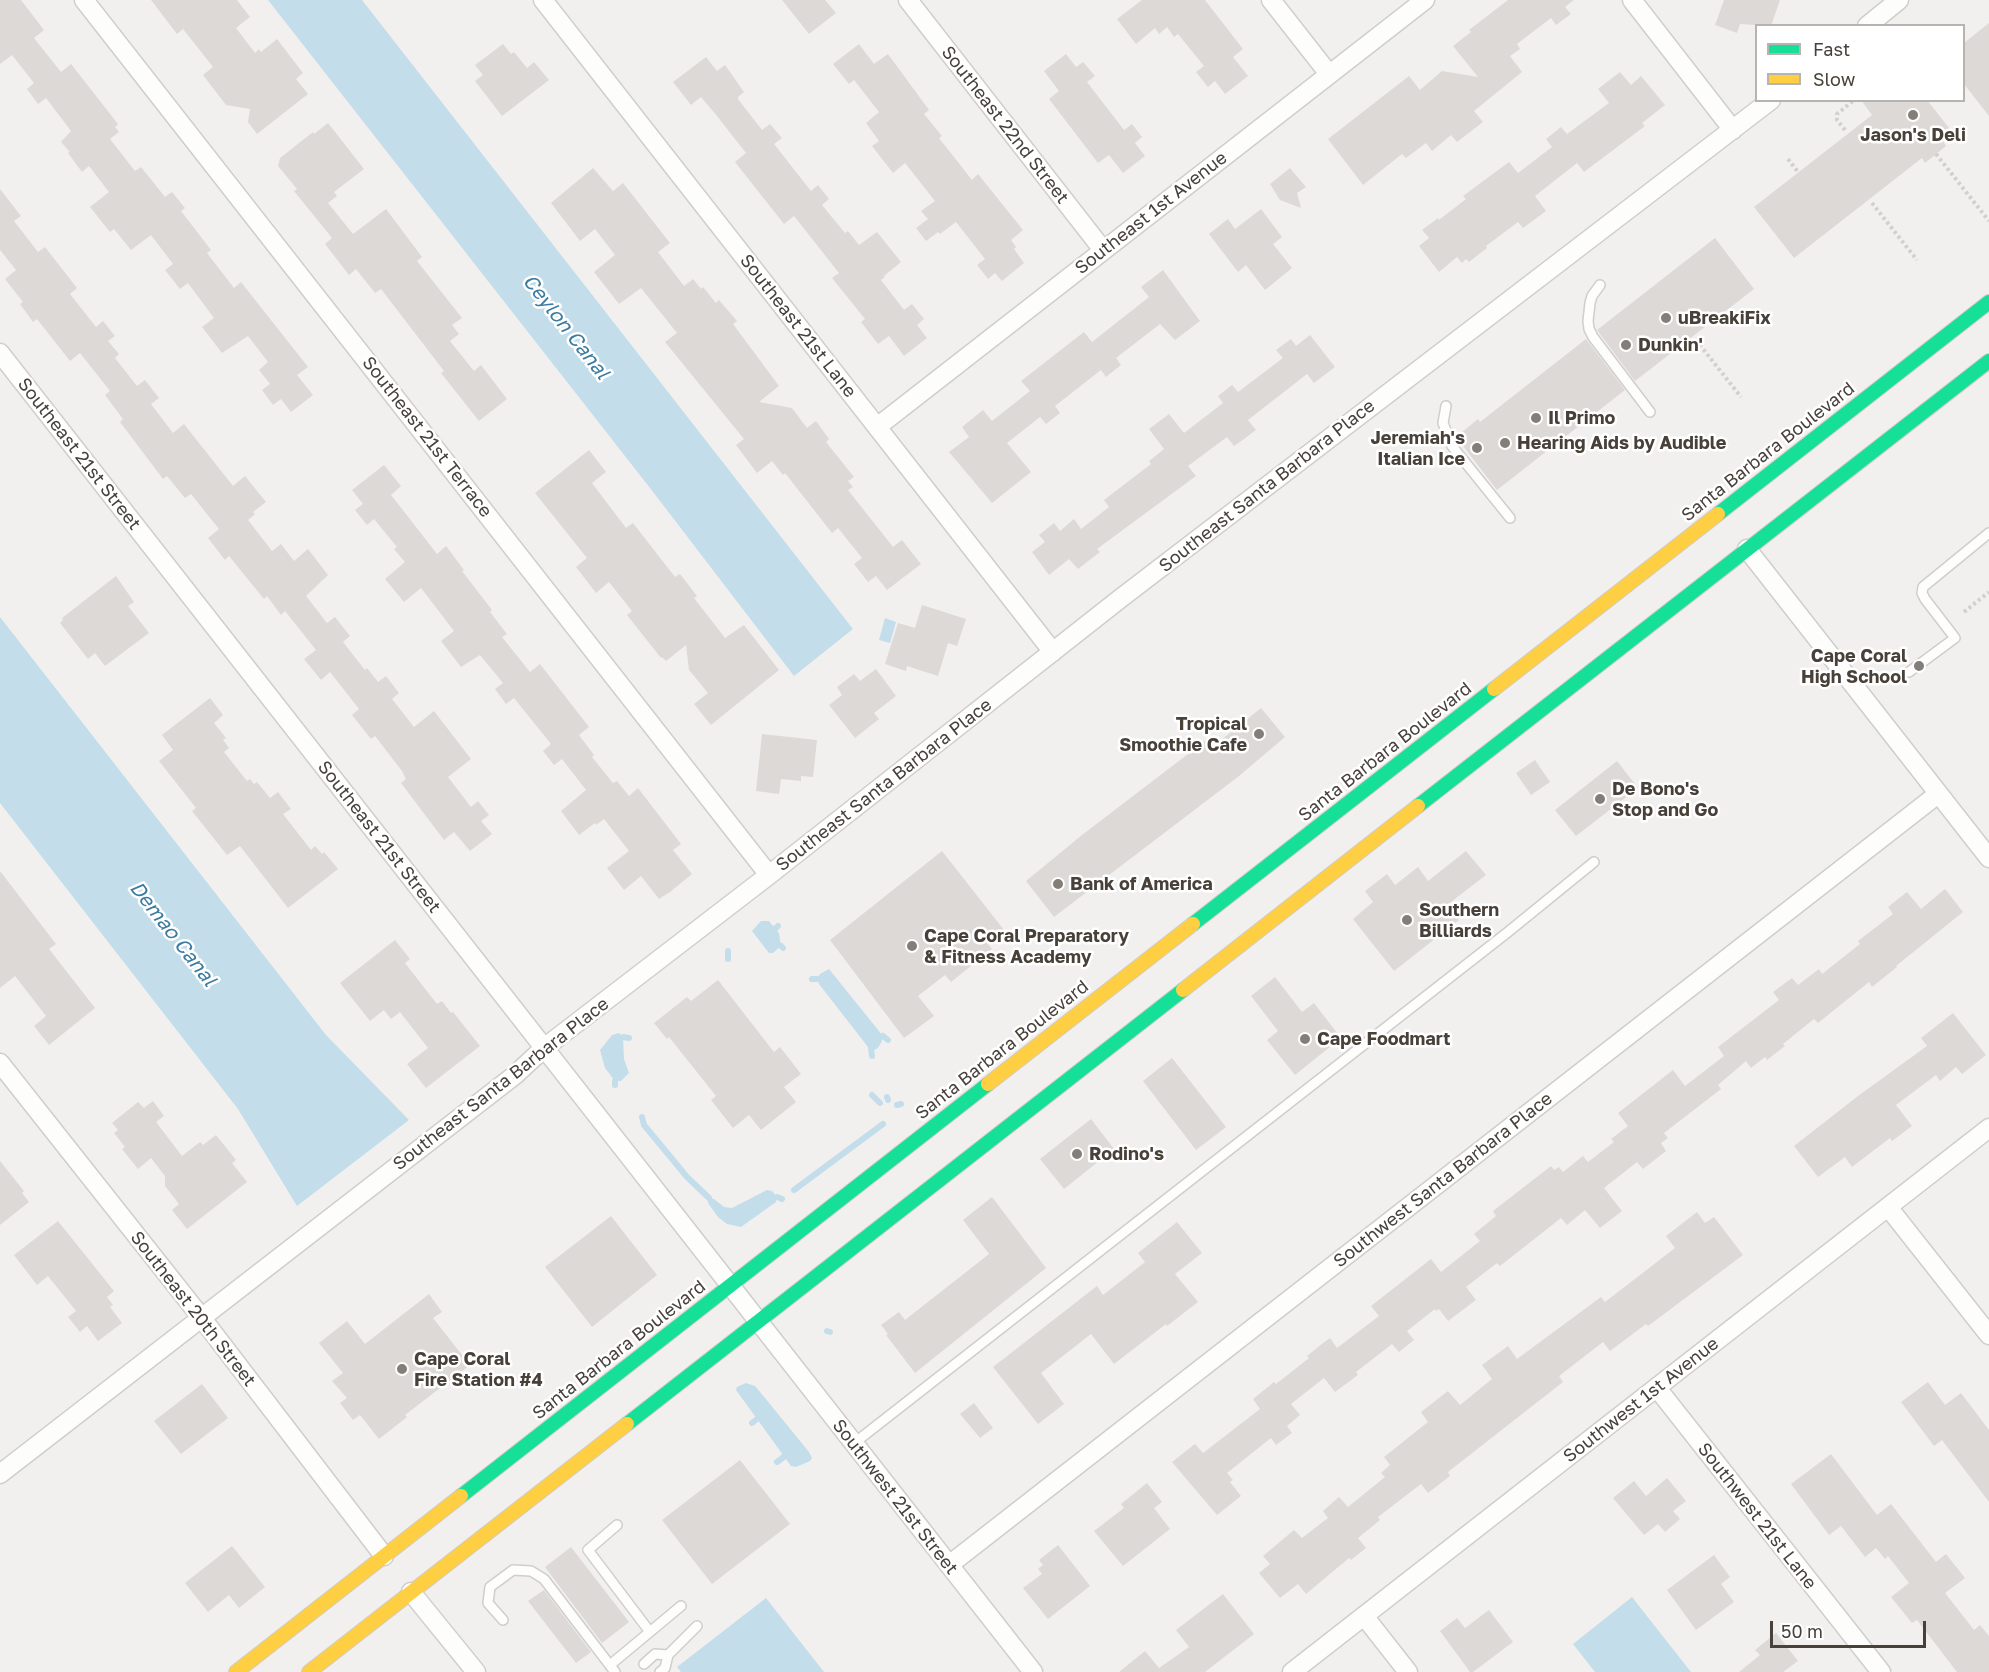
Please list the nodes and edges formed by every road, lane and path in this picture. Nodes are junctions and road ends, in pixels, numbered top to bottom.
1 (84, 0) edge
2 (543, 0) edge
3 (908, 0) edge
4 (1270, 0) edge
5 (1425, 0) edge
6 (1632, 0) edge
7 (1899, 0) edge
8 (1869, 24) edge
9 (1329, 74) junction
10 (1768, 102) edge
11 (1852, 102) edge
12 (1733, 130) junction
13 (1845, 130) dead end
14 (1936, 154) dead end
15 (1788, 159) dead end
16 (1798, 172) dead end
17 (1872, 203) dead end
18 (1989, 221) edge
19 (1103, 250) junction
20 (1917, 260) dead end
21 (1600, 285) dead end
22 (1989, 302) edge
23 (1696, 340) dead end
24 (0, 352) edge
25 (1989, 361) edge
26 (1741, 397) dead end
27 (1446, 406) dead end
28 (1650, 412) dead end
29 (877, 427) junction
30 (1510, 518) dead end
31 (1989, 533) edge
32 (1747, 549) junction
33 (1989, 592) edge
34 (1964, 612) dead end
35 (1053, 652) junction
36 (1909, 672) dead end
37 (1938, 794) junction
38 (1987, 853) edge
39 (1594, 862) dead end
40 (769, 875) junction
41 (544, 1048) junction
42 (0, 1063) edge
43 (1989, 1128) edge
44 (1888, 1207) junction
45 (730, 1287) junction
46 (201, 1317) junction
47 (757, 1321) junction
48 (1989, 1335) edge
49 (1657, 1388) junction
50 (853, 1444) junction
51 (0, 1474) edge
52 (617, 1526) dead end
53 (384, 1556) junction
54 (595, 1560) junction
55 (949, 1565) junction
56 (588, 1569) dead end
57 (619, 1591) junction
58 (411, 1592) junction
59 (612, 1599) dead end
60 (681, 1606) dead end
61 (1364, 1616) junction
62 (503, 1620) dead end
63 (697, 1626) dead end
64 (650, 1632) junction
65 (668, 1655) junction
66 (644, 1664) dead end
67 (612, 1669) edge
68 (236, 1672) edge
69 (309, 1672) edge
70 (476, 1672) edge
71 (660, 1672) edge
72 (1033, 1672) edge
73 (1292, 1672) edge
74 (1408, 1672) edge
75 (1881, 1672) edge

1 - 40 street, Southeast 21st Terrace
2 - 29 street, Southeast 21st Lane
3 - 19 street, Southeast 22nd Street
4 - 9 street
5 - 9 street, Southeast 1st Avenue
6 - 12 street
7 - 8 street
9 - 19 street, Southeast 1st Avenue
10 - 12 street, Southeast Santa Barbara Place
11 - 13 path
12 - 35 street, Southeast Santa Barbara Place
14 - 18 path
15 - 16 path
17 - 20 path
19 - 29 street, Southeast 1st Avenue
21 - 28 lane
22 - 45 main road, Santa Barbara Boulevard
23 - 26 path
24 - 41 street, Southeast 21st Street
25 - 32 main road
27 - 30 lane
29 - 35 street, Southeast 21st Lane
31 - 36 lane
32 - 37 street
32 - 47 main road
33 - 34 path
35 - 40 street, Southeast Santa Barbara Place
37 - 38 street
37 - 55 street, Southwest Santa Barbara Place
39 - 50 lane
40 - 41 street, Southeast Santa Barbara Place
41 - 45 street, Southeast 21st Street
41 - 46 street, Southeast Santa Barbara Place
42 - 46 street, Southeast 20th Street
43 - 44 street, Southwest 1st Avenue
44 - 48 street
44 - 49 street, Southwest 1st Avenue
45 - 47 street, Southeast 21st Street
45 - 53 main road, Santa Barbara Boulevard
46 - 51 street, Southeast Santa Barbara Place
46 - 53 street, Southeast 20th Street
47 - 50 street, Southwest 21st Street
47 - 58 main road
49 - 61 street, Southwest 1st Avenue
49 - 75 street, Southwest 21st Lane
50 - 55 street, Southwest 21st Street
52 - 54 lane
53 - 68 main road, Santa Barbara Boulevard
54 - 56 lane
54 - 57 lane
55 - 72 street, Southwest 21st Street
57 - 59 lane
57 - 64 lane
58 - 69 main road
58 - 70 street
60 - 64 lane
61 - 73 street, Southwest 1st Avenue
61 - 74 street
62 - 67 lane
63 - 65 lane
64 - 67 lane
65 - 66 lane
65 - 71 lane

